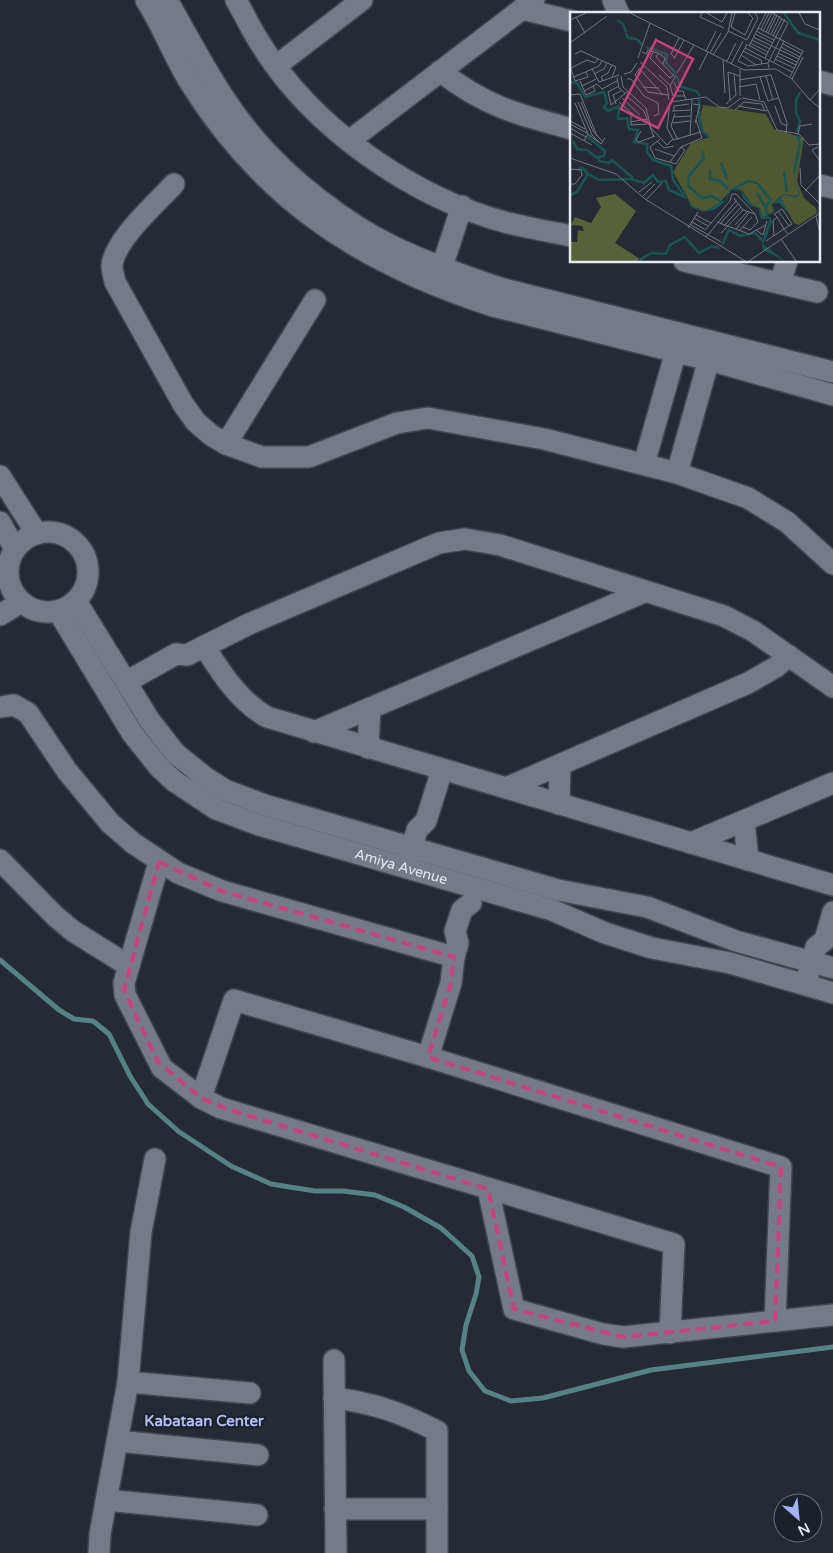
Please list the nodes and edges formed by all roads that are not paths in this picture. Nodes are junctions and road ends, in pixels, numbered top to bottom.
1 (146, 0) edge
2 (167, 0) edge
3 (236, 0) edge
4 (362, 0) edge
5 (613, 0) edge
6 (528, 4) edge
7 (618, 12) edge
8 (570, 20) edge
9 (276, 66) junction
10 (440, 72) junction
11 (820, 81) edge
12 (833, 84) edge
13 (570, 128) edge
14 (349, 140) junction
15 (174, 184) dead end
16 (820, 185) edge
17 (833, 188) edge
18 (462, 206) junction
19 (570, 236) edge
20 (688, 262) edge
21 (787, 262) edge
22 (439, 276) junction
23 (780, 283) junction
24 (817, 292) dead end
25 (315, 300) dead end
26 (679, 342) junction
27 (712, 350) junction
28 (833, 372) edge
29 (833, 395) edge
30 (226, 444) junction
31 (644, 464) junction
32 (677, 473) junction
33 (0, 476) edge
34 (0, 522) edge
35 (37, 534) junction
36 (15, 549) junction
37 (831, 558) edge
38 (591, 575) junction
39 (644, 592) junction
40 (10, 593) edge
41 (67, 606) junction
42 (594, 614) junction
43 (0, 615) edge
44 (196, 651) junction
45 (789, 656) junction
46 (129, 687) junction
47 (833, 687) edge
48 (11, 701) edge
49 (370, 708) junction
50 (314, 732) junction
51 (368, 748) junction
52 (560, 765) junction
53 (435, 768) junction
54 (833, 783) edge
55 (506, 788) junction
56 (559, 804) junction
57 (744, 821) junction
58 (691, 843) junction
59 (411, 848) junction
60 (0, 860) edge
61 (748, 860) junction
62 (158, 862) junction
63 (482, 868) junction
64 (831, 884) edge
65 (473, 896) junction
66 (833, 912) edge
67 (456, 950) junction
68 (814, 955) junction
69 (129, 966) junction
70 (833, 968) edge
71 (805, 985) junction
72 (833, 993) edge
73 (428, 1057) junction
74 (201, 1098) junction
75 (155, 1159) dead end
76 (488, 1189) junction
77 (833, 1315) edge
78 (775, 1321) junction
79 (670, 1333) junction
80 (334, 1360) dead end
81 (128, 1382) junction
82 (250, 1393) dead end
83 (334, 1398) junction
84 (117, 1441) junction
85 (258, 1455) dead end
86 (106, 1500) junction
87 (335, 1509) junction
88 (437, 1509) junction
89 (257, 1515) dead end
90 (99, 1553) edge
91 (336, 1553) edge
92 (437, 1553) edge

1 - 22 street
2 - 22 street
3 - 9 street
4 - 9 street
5 - 7 street
6 - 8 street
6 - 10 street
9 - 14 street
10 - 13 street
10 - 14 street
11 - 12 street
14 - 18 street
15 - 30 street
16 - 17 street
18 - 19 street
18 - 22 street
20 - 23 street
21 - 23 street
22 - 26 street
23 - 24 street
25 - 30 street
26 - 27 street
26 - 31 street
27 - 28 street
27 - 29 street
27 - 32 street
30 - 31 street
31 - 32 street
32 - 37 street
33 - 35 street
34 - 36 street
35 - 36 street
35 - 41 street
36 - 40 street
38 - 39 street
38 - 42 street
38 - 44 street
39 - 42 street
39 - 45 street
40 - 41 street
40 - 43 street
41 - 46 street, Amiya Avenue
41 - 59 street, Amiya Avenue
42 - 49 street
44 - 46 street
44 - 50 street
45 - 47 street
45 - 52 street
46 - 59 street, Amiya Avenue
48 - 62 street
49 - 50 street
49 - 51 street
50 - 51 street
51 - 53 street
52 - 55 street
52 - 56 street
53 - 55 street
53 - 59 street
54 - 57 street
55 - 56 street
56 - 58 street
57 - 58 street
57 - 61 street
58 - 61 street
59 - 63 street, Amiya Avenue
59 - 65 street, Amiya Avenue
60 - 69 street
61 - 64 street
62 - 67 street
62 - 69 street
63 - 65 street
63 - 68 street, Amiya Avenue
64 - 68 street
65 - 67 street
65 - 71 street, Amiya Avenue
66 - 68 street
67 - 73 street
68 - 70 street, Amiya Avenue
68 - 71 street
69 - 74 street
71 - 72 street, Amiya Avenue
73 - 74 street
73 - 78 street
74 - 76 street
75 - 81 street
76 - 79 street
76 - 79 street
77 - 78 street
78 - 79 street
80 - 83 street
81 - 82 street
81 - 84 street
83 - 87 street
83 - 88 street
84 - 85 street
84 - 86 street
86 - 89 street
86 - 90 street
87 - 88 street
87 - 91 street
88 - 92 street

